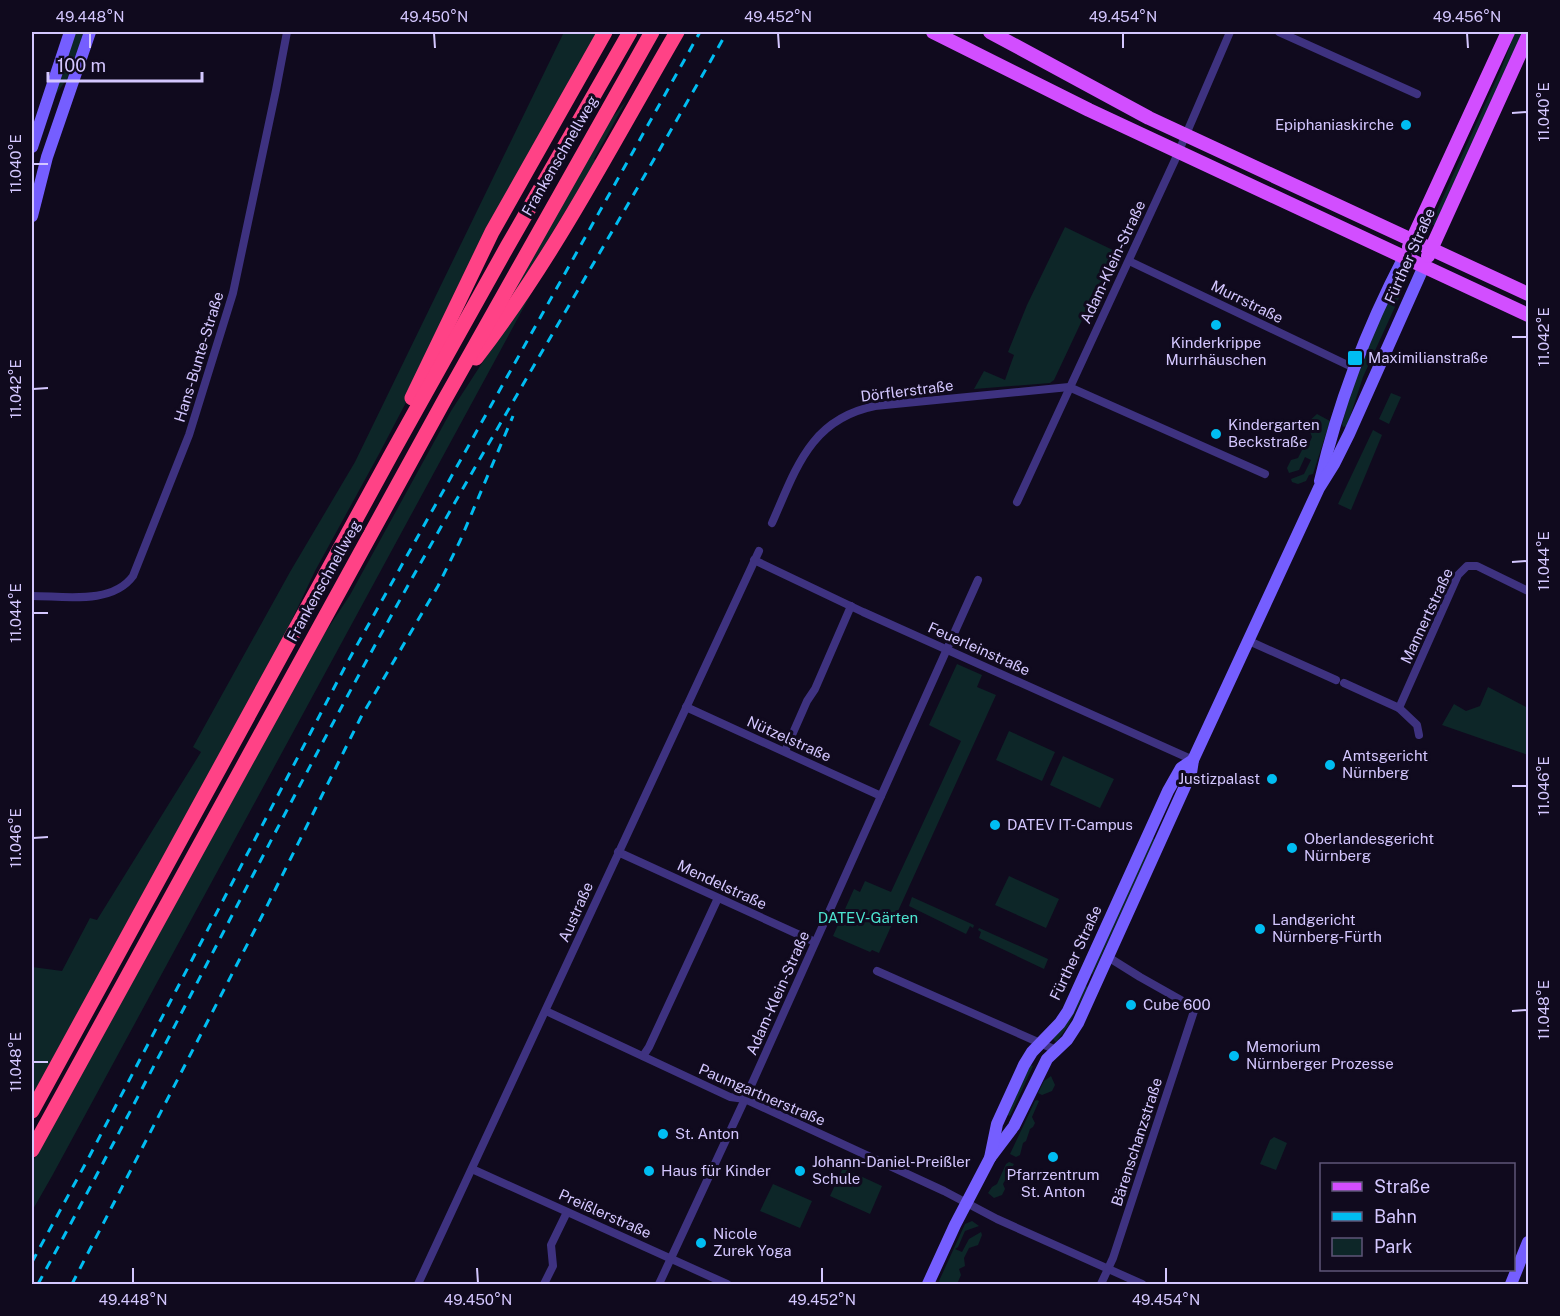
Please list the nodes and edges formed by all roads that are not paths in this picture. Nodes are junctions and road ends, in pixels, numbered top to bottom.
1 (70, 32) edge
2 (90, 32) edge
3 (287, 32) edge
4 (605, 32) edge
5 (630, 32) edge
6 (652, 32) edge
7 (677, 32) edge
8 (933, 32) edge
9 (990, 32) edge
10 (1230, 32) edge
11 (1279, 32) edge
12 (1508, 32) edge
13 (1528, 36) edge
14 (1417, 94) dead end
15 (45, 105) junction
16 (63, 111) junction
17 (1186, 135) junction
18 (32, 147) edge
19 (1179, 152) junction
20 (34, 194) edge
21 (32, 216) edge
22 (1413, 240) junction
23 (1432, 249) junction
24 (1404, 257) junction
25 (1129, 261) junction
26 (1424, 266) junction
27 (1528, 294) edge
28 (1528, 315) edge
29 (1354, 368) junction
30 (1069, 387) junction
31 (445, 399) junction
32 (393, 453) junction
33 (1265, 474) dead end
34 (1319, 488) junction
35 (1017, 502) dead end
36 (772, 523) dead end
37 (757, 556) joint
38 (978, 580) dead end
39 (1528, 591) edge
40 (32, 596) edge
41 (851, 606) junction
42 (1249, 641) junction
43 (946, 649) junction
44 (686, 707) junction
45 (1399, 708) junction
46 (1419, 735) dead end
47 (785, 751) junction
48 (1193, 760) junction
49 (881, 796) junction
50 (618, 852) junction
51 (718, 898) junction
52 (815, 942) junction
53 (1108, 957) junction
54 (877, 971) dead end
55 (546, 1011) junction
56 (1041, 1043) junction
57 (1056, 1050) junction
58 (642, 1056) junction
59 (745, 1099) junction
60 (32, 1111) edge
61 (32, 1150) edge
62 (990, 1158) junction
63 (472, 1169) junction
64 (967, 1203) junction
65 (567, 1212) junction
66 (1528, 1242) edge
67 (671, 1258) junction
68 (1108, 1269) junction
69 (418, 1284) edge
70 (544, 1284) edge
71 (659, 1284) edge
72 (728, 1284) edge
73 (928, 1284) edge
74 (1101, 1284) edge
75 (1142, 1284) edge
76 (1511, 1284) edge

1 - 15 main road
2 - 16 main road
3 - 40 street, Hans-Bunte-Straße
4 - 32 highway
5 - 32 highway, Frankenschnellweg
6 - 31 highway, Frankenschnellweg
7 - 31 highway
8 - 19 main road
9 - 17 main road
10 - 17 street, Adam-Klein-Straße
11 - 14 street
12 - 22 main road, Fürther Straße
13 - 23 main road, Fürther Straße
15 - 16 street
15 - 18 main road
16 - 20 main road
17 - 19 street, Adam-Klein-Straße
17 - 22 main road
19 - 24 main road
19 - 25 street, Adam-Klein-Straße
20 - 21 main road
22 - 23 main road
22 - 24 main road, Fürther Straße
23 - 26 main road, Fürther Straße
23 - 27 main road
24 - 26 main road
24 - 29 main road, Fürther Straße
25 - 29 street, Murrstraße
25 - 30 street, Adam-Klein-Straße
26 - 28 main road
26 - 34 main road, Fürther Straße
29 - 34 main road, Fürther Straße
30 - 33 street
30 - 35 street, Adam-Klein-Straße
30 - 36 street, Dörflerstraße
31 - 61 highway, Frankenschnellweg
32 - 60 highway, Frankenschnellweg
34 - 42 main road, Fürther Straße
37 - 41 street, Feuerleinstraße
37 - 44 street, Austraße
38 - 43 street, Adam-Klein-Straße
39 - 45 street, Mannertstraße
41 - 43 street, Feuerleinstraße
41 - 47 street
42 - 45 street
42 - 48 main road, Fürther Straße
43 - 48 street, Feuerleinstraße
43 - 49 street, Adam-Klein-Straße
44 - 47 street, Nützelstraße
44 - 50 street, Austraße
45 - 46 street
47 - 49 street, Nützelstraße
48 - 53 main road, Fürther Straße
48 - 56 main road, Fürther Straße
49 - 52 street, Adam-Klein-Straße
50 - 51 street, Mendelstraße
50 - 55 street, Austraße
51 - 52 street, Mendelstraße
51 - 58 street
52 - 59 street, Adam-Klein-Straße
53 - 57 main road, Fürther Straße
53 - 68 street, Bärenschanzstraße
54 - 56 street
55 - 58 street, Paumgartnerstraße
55 - 63 street, Austraße
56 - 57 street
56 - 62 main road, Fürther Straße
57 - 62 main road, Fürther Straße
58 - 59 street, Paumgartnerstraße
59 - 64 street, Paumgartnerstraße
59 - 67 street, Adam-Klein-Straße
62 - 64 main road, Fürther Straße
63 - 65 street, Preißlerstraße
63 - 69 street, Austraße
64 - 68 street, Paumgartnerstraße
64 - 73 main road, Fürther Straße
65 - 67 street, Preißlerstraße
65 - 70 street
66 - 76 main road
67 - 71 street, Adam-Klein-Straße
67 - 72 street, Preißlerstraße
68 - 74 street, Bärenschanzstraße
68 - 75 street, Paumgartnerstraße

